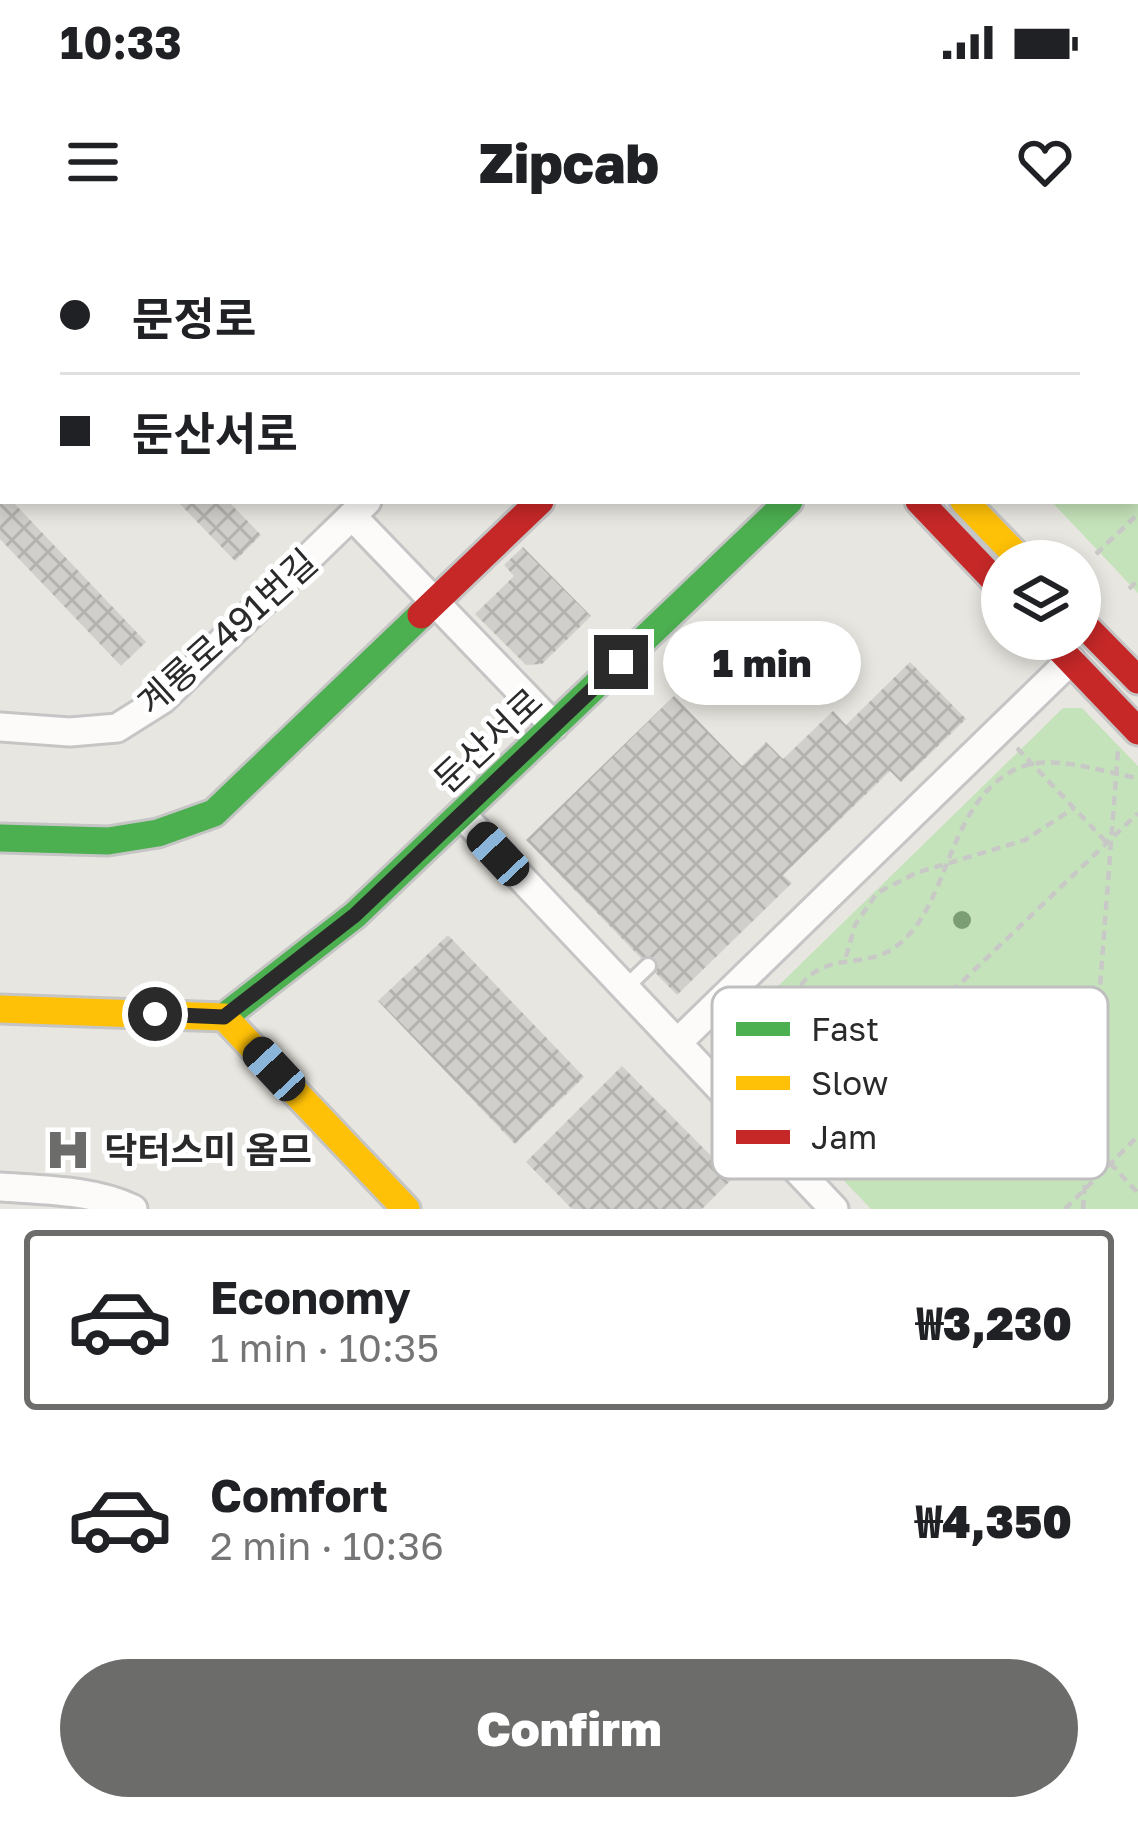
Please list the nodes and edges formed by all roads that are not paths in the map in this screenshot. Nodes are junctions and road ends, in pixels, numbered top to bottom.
1 (537, 504) edge
2 (786, 504) edge
3 (922, 504) edge
4 (967, 504) edge
5 (360, 509) edge
6 (1002, 540) edge
7 (981, 566) edge
8 (436, 604) junction
9 (1101, 642) edge
10 (1071, 661) joint
11 (1138, 680) edge
12 (554, 726) junction
13 (0, 727) edge
14 (1128, 735) edge
15 (460, 814) junction
16 (0, 838) edge
17 (648, 966) dead end
18 (733, 987) edge
19 (625, 988) junction
20 (712, 1007) edge
21 (0, 1009) edge
22 (224, 1017) junction
23 (676, 1042) junction
24 (712, 1080) edge
25 (806, 1179) edge
26 (0, 1187) edge
27 (393, 1205) edge
28 (134, 1209) edge
29 (834, 1209) edge

1 - 8 main road
2 - 12 main road, 둔산서로
3 - 7 main road
4 - 6 main road
5 - 8 street
5 - 13 street, 계룡로491번길
8 - 12 street
8 - 16 main road
9 - 11 main road
10 - 14 main road
10 - 18 street
12 - 15 main road, 둔산서로
15 - 19 street
15 - 22 main road, 둔산서로
17 - 19 lane
19 - 23 street
20 - 23 street
21 - 22 main road
22 - 27 main road
23 - 24 street
25 - 29 street
26 - 28 street

